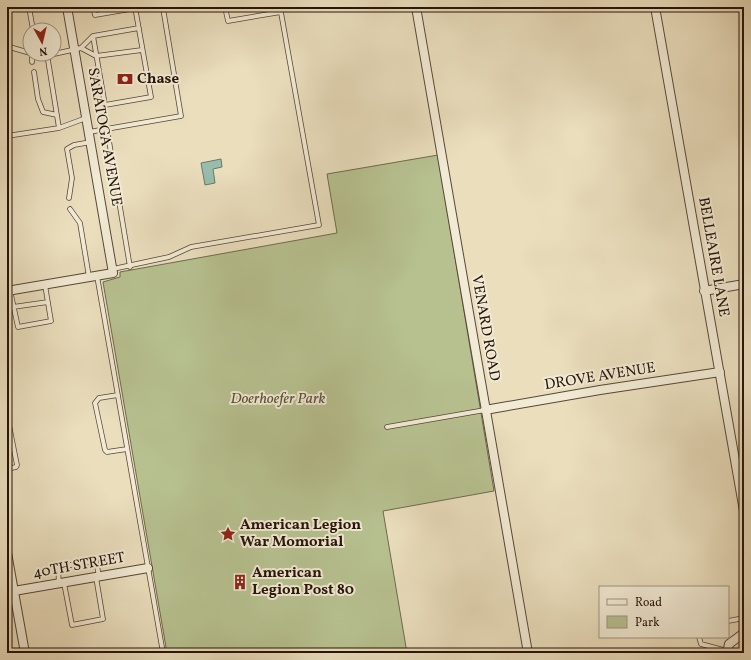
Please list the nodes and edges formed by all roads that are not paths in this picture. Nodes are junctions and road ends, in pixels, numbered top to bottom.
1 (29, 7) edge
2 (67, 7) edge
3 (93, 7) edge
4 (135, 7) edge
5 (166, 7) edge
6 (225, 7) edge
7 (416, 7) edge
8 (655, 7) edge
9 (115, 9) edge
10 (281, 9) edge
11 (32, 22) edge
12 (139, 28) junction
13 (93, 36) junction
14 (77, 48) junction
15 (7, 50) edge
16 (22, 50) edge
17 (142, 50) junction
18 (62, 52) edge
19 (96, 56) junction
20 (48, 62) edge
21 (34, 72) dead end
22 (57, 115) junction
23 (86, 118) junction
24 (59, 128) junction
25 (107, 129) junction
26 (89, 132) junction
27 (7, 136) edge
28 (91, 142) junction
29 (69, 198) dead end
30 (70, 209) dead end
31 (130, 267) junction
32 (113, 271) junction
33 (93, 276) junction
34 (45, 284) junction
35 (744, 284) edge
36 (8, 291) edge
37 (704, 291) junction
38 (48, 302) junction
39 (13, 307) junction
40 (720, 372) junction
41 (118, 395) junction
42 (485, 410) junction
43 (7, 415) edge
44 (387, 427) dead end
45 (127, 449) junction
46 (7, 469) edge
47 (744, 511) edge
48 (7, 553) edge
49 (148, 568) junction
50 (97, 577) junction
51 (62, 583) junction
52 (14, 591) junction
53 (744, 618) edge
54 (729, 621) edge
55 (744, 633) edge
56 (699, 638) edge
57 (727, 652) edge
58 (25, 653) edge
59 (163, 653) edge
60 (528, 653) edge

1 - 11 lane
2 - 14 street, SARATOGA AVENUE
3 - 9 lane
4 - 9 lane
4 - 12 lane
5 - 25 lane
6 - 10 lane
7 - 42 street, VENARD ROAD
8 - 37 street, BELLEAIRE LANE
10 - 31 lane
12 - 13 lane
12 - 17 lane
13 - 14 lane
13 - 19 lane
14 - 18 lane
14 - 19 lane
14 - 23 street, SARATOGA AVENUE
15 - 16 lane
17 - 19 lane
17 - 19 lane
20 - 22 lane
21 - 22 lane
22 - 24 lane
23 - 24 lane
23 - 26 street, SARATOGA AVENUE
24 - 27 lane
25 - 26 lane
25 - 31 lane
26 - 28 street, SARATOGA AVENUE
28 - 29 lane
28 - 32 street, SARATOGA AVENUE
30 - 33 lane
31 - 32 lane
32 - 33 street
33 - 34 street
33 - 41 lane
34 - 36 street
34 - 38 lane
35 - 37 street
36 - 39 lane
37 - 40 street, BELLEAIRE LANE
38 - 39 lane
38 - 39 lane
40 - 42 street, DROVE AVENUE
40 - 47 street, BELLEAIRE LANE
41 - 45 lane
41 - 45 lane
42 - 44 lane
42 - 60 street, VENARD ROAD
43 - 46 lane
45 - 49 lane
48 - 52 street
49 - 50 street, 40TH STREET
49 - 59 lane
50 - 51 street, 40TH STREET
50 - 51 lane
50 - 51 lane
51 - 52 street, 40TH STREET
52 - 58 street
53 - 54 lane
55 - 57 street
56 - 57 lane

